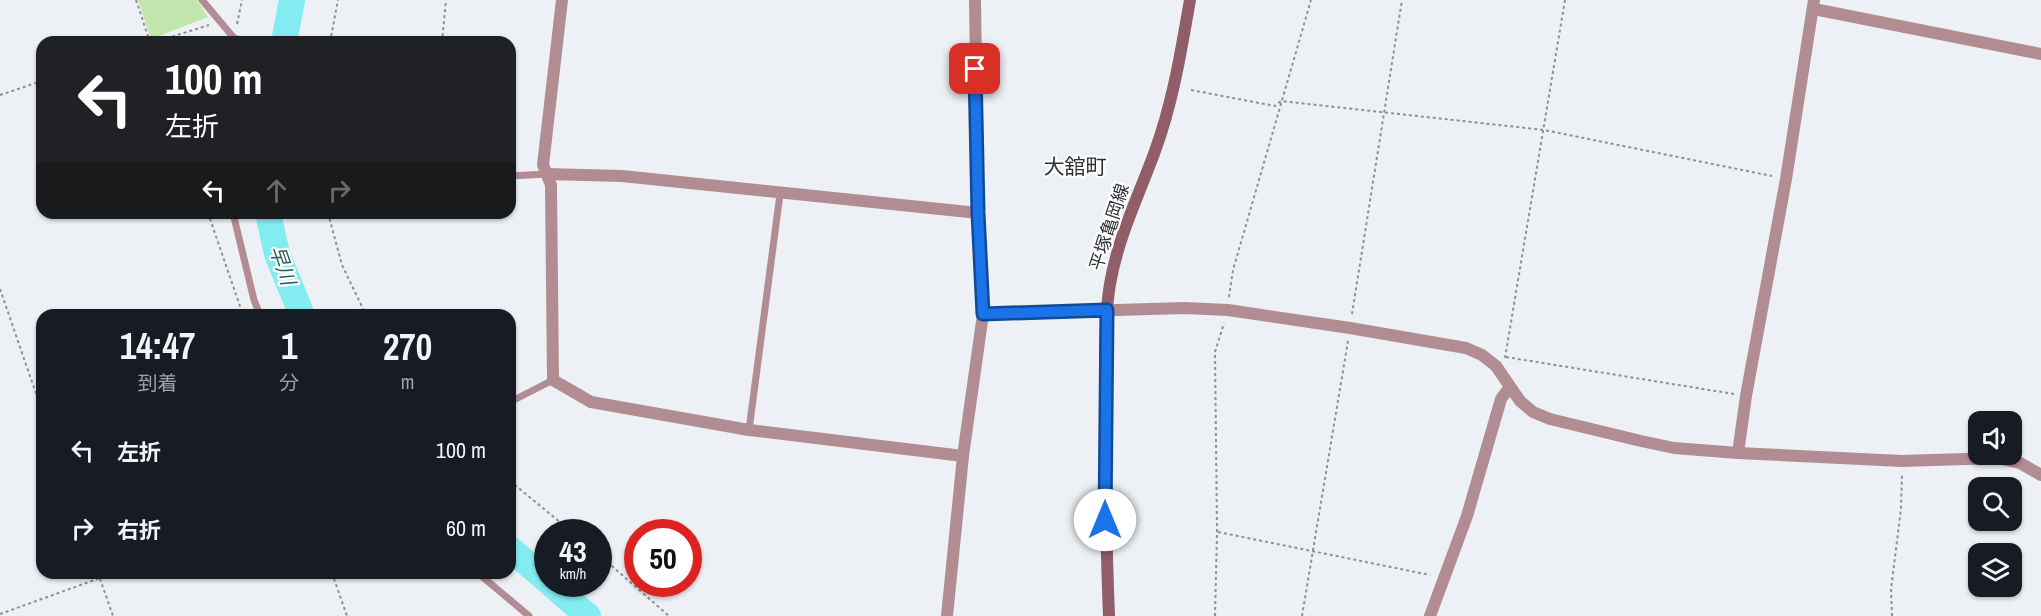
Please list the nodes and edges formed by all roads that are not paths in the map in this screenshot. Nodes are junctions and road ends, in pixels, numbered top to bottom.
1 (202, 0) edge
2 (562, 0) edge
3 (975, 0) edge
4 (1190, 0) edge
5 (1814, 4) edge
6 (234, 36) edge
7 (2041, 54) edge
8 (548, 174) junction
9 (516, 176) edge
10 (780, 194) junction
11 (978, 213) junction
12 (234, 219) edge
13 (258, 309) edge
14 (1107, 310) junction
15 (983, 314) junction
16 (553, 380) junction
17 (1509, 388) junction
18 (516, 399) edge
19 (749, 430) junction
20 (1738, 453) junction
21 (963, 456) junction
22 (2041, 475) edge
23 (484, 579) edge
24 (529, 616) edge
25 (947, 616) edge
26 (1109, 616) edge
27 (1430, 616) edge

1 - 6 lane
2 - 8 street
3 - 11 street
4 - 14 main road, 平塚亀岡線
5 - 7 street
5 - 20 street
8 - 9 lane
8 - 10 street
8 - 16 street
10 - 11 street
10 - 19 lane
11 - 15 street
12 - 13 lane
14 - 15 street
14 - 17 street
14 - 26 main road, 平塚亀岡線
15 - 21 street
16 - 18 lane
16 - 19 street
17 - 20 street
17 - 27 street
19 - 21 street
20 - 22 street
21 - 25 street
23 - 24 lane

